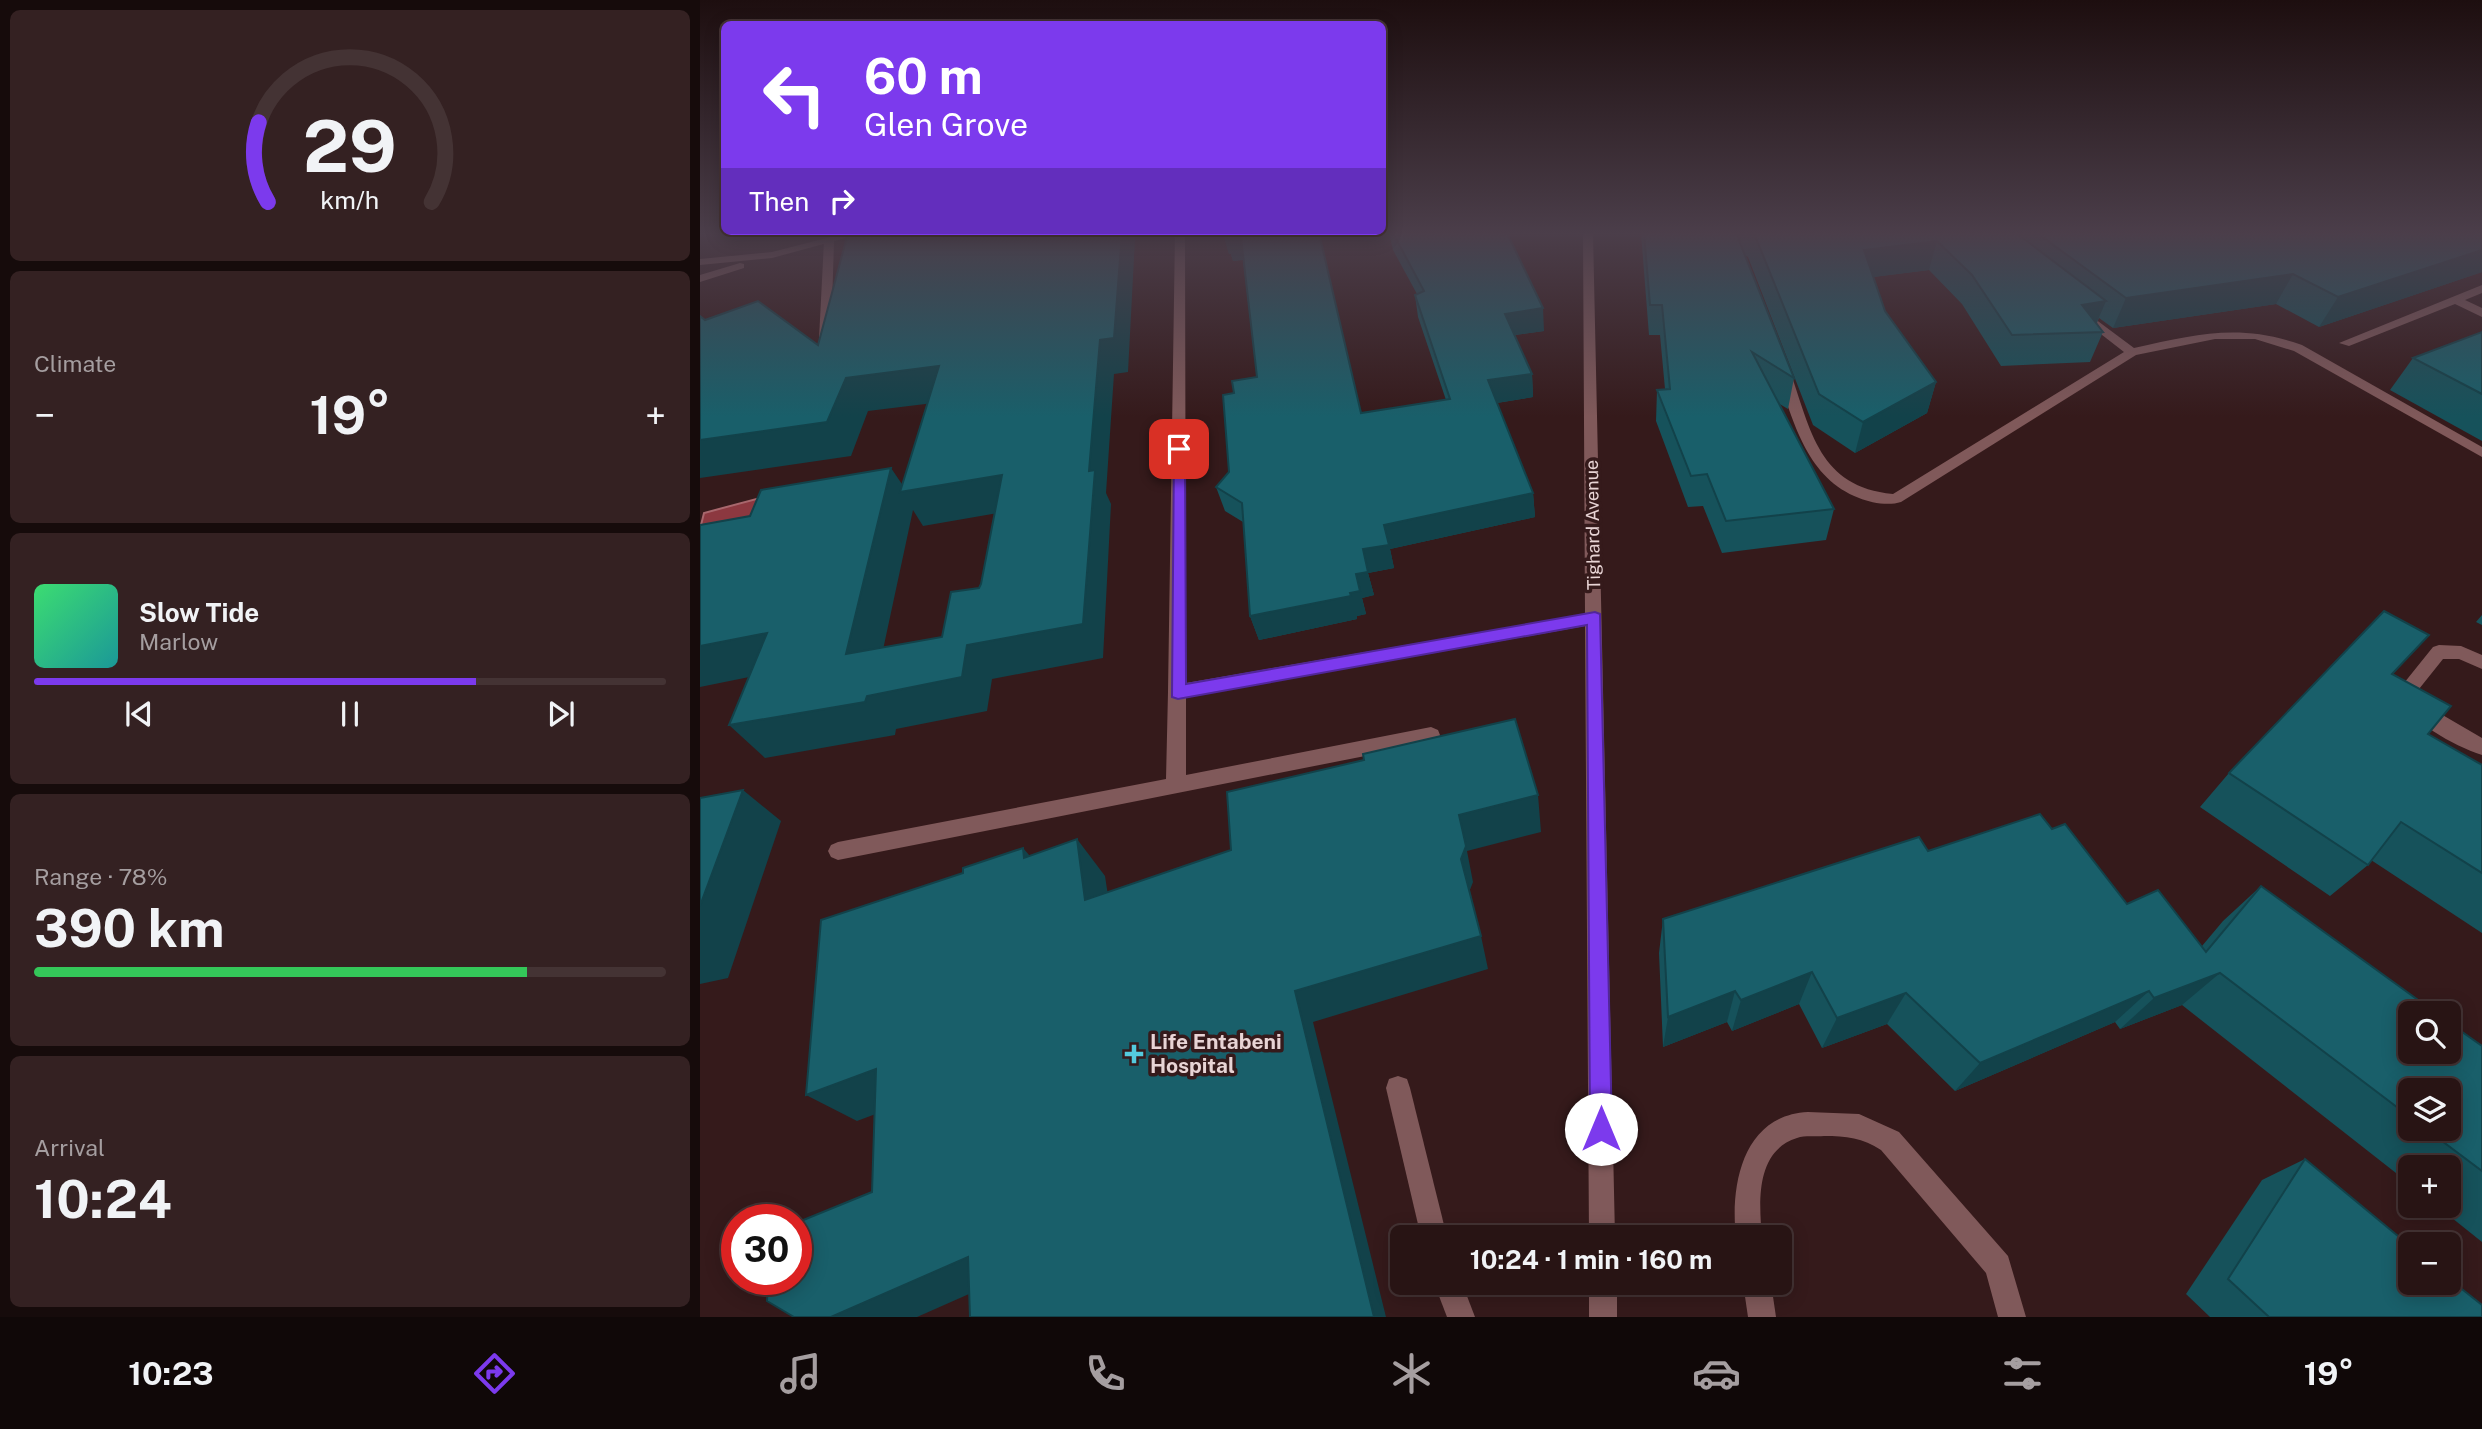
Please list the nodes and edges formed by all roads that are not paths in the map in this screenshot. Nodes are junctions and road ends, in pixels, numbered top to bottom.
1 (827, 294) edge
2 (1180, 294) edge
3 (1589, 294) edge
4 (2467, 294) edge
5 (2454, 299) junction
6 (2077, 310) edge
7 (2482, 313) edge
8 (825, 339) edge
9 (2345, 343) dead end
10 (2132, 352) junction
11 (1779, 360) edge
12 (2482, 453) edge
13 (1595, 618) junction
14 (2482, 662) edge
15 (1178, 692) junction
16 (1431, 735) edge
17 (2482, 747) edge
18 (1176, 785) junction
19 (838, 851) dead end
20 (1398, 1088) dead end
21 (1431, 1225) edge
22 (1602, 1225) edge
23 (1747, 1225) edge
24 (1453, 1295) edge
25 (1603, 1295) edge
26 (1758, 1295) edge
27 (1461, 1317) edge
28 (1603, 1317) edge
29 (1762, 1317) edge
30 (2012, 1317) edge

1 - 8 street
2 - 15 street
3 - 13 street, Tighard Avenue
4 - 5 street
5 - 7 street
5 - 9 street
6 - 10 street
10 - 11 street
10 - 12 street
13 - 15 street
13 - 22 street, Tighard Avenue
14 - 17 street
15 - 18 street
16 - 18 street
18 - 19 street
20 - 21 street
23 - 30 street
24 - 27 street
25 - 28 street
26 - 29 street

